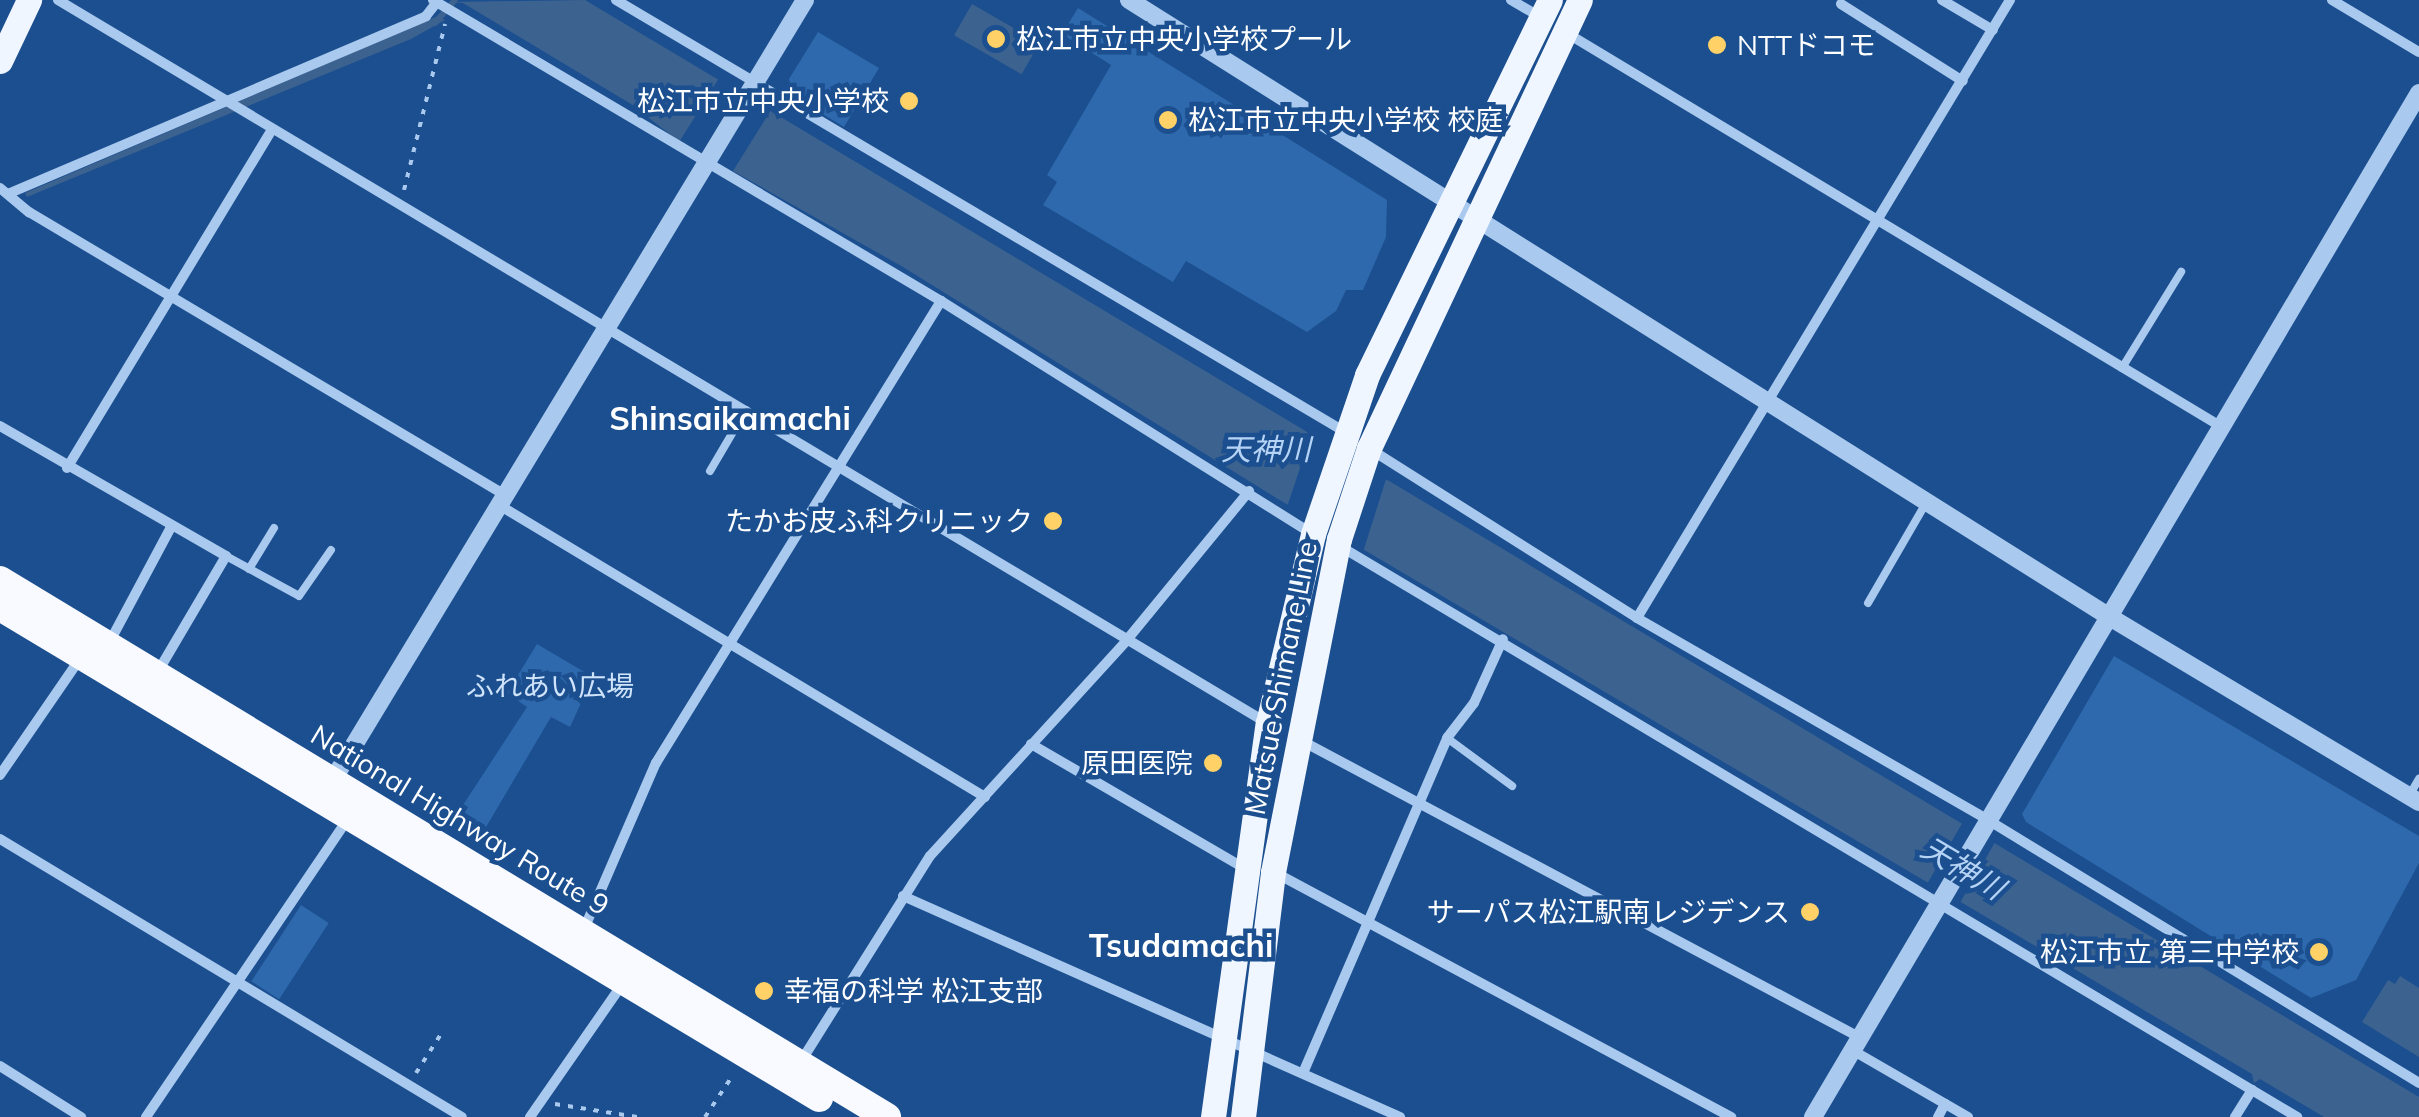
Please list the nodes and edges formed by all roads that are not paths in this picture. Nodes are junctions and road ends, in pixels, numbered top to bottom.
1 (29, 0) edge
2 (58, 0) edge
3 (616, 0) edge
4 (805, 0) edge
5 (1129, 0) edge
6 (1511, 0) edge
7 (1580, 0) edge
8 (1942, 0) edge
9 (2010, 0) edge
10 (2332, 0) edge
11 (435, 1) edge
12 (1841, 4) dead end
13 (1545, 9) edge
14 (1992, 30) junction
15 (1564, 32) junction
16 (2419, 52) edge
17 (0, 61) edge
18 (1963, 81) junction
19 (753, 85) junction
20 (2419, 93) edge
21 (222, 101) junction
22 (272, 130) junction
23 (705, 162) junction
24 (5, 190) edge
25 (1449, 204) junction
26 (1878, 222) junction
27 (1479, 223) junction
28 (2181, 272) dead end
29 (173, 296) junction
30 (940, 301) junction
31 (608, 327) junction
32 (2122, 368) junction
33 (1768, 404) junction
34 (746, 410) junction
35 (0, 426) edge
36 (2220, 426) junction
37 (1345, 436) junction
38 (1368, 451) junction
39 (842, 466) junction
40 (67, 468) junction
41 (710, 470) dead end
42 (1248, 491) junction
43 (502, 500) junction
44 (1926, 503) junction
45 (172, 527) junction
46 (274, 528) dead end
47 (1326, 536) junction
48 (331, 550) dead end
49 (226, 556) junction
50 (250, 569) junction
51 (0, 580) edge
52 (1868, 603) dead end
53 (0, 607) edge
54 (2108, 616) junction
55 (1637, 618) junction
56 (1503, 639) junction
57 (1126, 641) junction
58 (735, 644) junction
59 (95, 650) junction
60 (156, 675) junction
61 (1268, 723) junction
62 (1296, 738) junction
63 (1447, 738) junction
64 (1031, 744) junction
65 (0, 775) edge
66 (1512, 786) dead end
67 (326, 791) junction
68 (2416, 792) edge
69 (984, 797) junction
70 (1419, 802) junction
71 (348, 818) junction
72 (1985, 824) junction
73 (0, 839) edge
74 (1261, 871) junction
75 (904, 896) junction
76 (1940, 901) junction
77 (1370, 924) junction
78 (583, 933) junction
79 (623, 982) junction
80 (239, 984) junction
81 (1224, 1039) junction
82 (1856, 1043) junction
83 (1251, 1050) junction
84 (0, 1066) edge
85 (794, 1071) junction
86 (1303, 1072) junction
87 (2419, 1083) edge
88 (2252, 1090) junction
89 (1946, 1104) junction
90 (81, 1117) edge
91 (146, 1117) edge
92 (462, 1117) edge
93 (530, 1117) edge
94 (850, 1117) edge
95 (886, 1117) edge
96 (1213, 1117) edge
97 (1243, 1117) edge
98 (1400, 1117) edge
99 (1731, 1117) edge
100 (1813, 1117) edge
101 (1938, 1117) edge
102 (1968, 1117) edge
103 (2235, 1117) edge
104 (2297, 1117) edge

1 - 17 main road
2 - 21 street
3 - 19 street
4 - 19 street
5 - 25 street
6 - 13 street
7 - 15 main road, Matsue Shimane Line
8 - 14 street
9 - 14 street
10 - 16 street
11 - 21 street
11 - 23 street
12 - 18 street
13 - 15 street
13 - 25 main road, Matsue Shimane Line
14 - 18 street
15 - 26 street
15 - 27 main road, Matsue Shimane Line
18 - 26 street
19 - 23 street
19 - 37 street
20 - 36 street
21 - 22 street
21 - 24 street
22 - 29 street
22 - 31 street
23 - 30 street
23 - 31 street
24 - 29 street
25 - 27 street
25 - 37 main road, Matsue Shimane Line
26 - 32 street
26 - 33 street
27 - 33 street
27 - 38 main road, Matsue Shimane Line
28 - 32 lane
29 - 40 street
29 - 43 street
30 - 39 street
30 - 42 street
31 - 34 street
31 - 43 street
32 - 36 street
33 - 44 street
33 - 55 street
34 - 39 street
34 - 41 lane
35 - 40 street
36 - 54 street
37 - 47 main road, Matsue Shimane Line
38 - 47 main road, Matsue Shimane Line
38 - 55 street
39 - 57 street
39 - 58 street
40 - 45 street
42 - 47 street
42 - 57 street
43 - 58 street
43 - 67 street
44 - 52 lane
44 - 54 street
45 - 49 street
45 - 59 street
46 - 50 lane
47 - 56 street
47 - 61 main road, Matsue Shimane Line
47 - 62 main road, Matsue Shimane Line
48 - 50 lane
49 - 50 lane
49 - 60 street
51 - 59 highway, National Highway Route 9
53 - 59 highway, National Highway Route 9
54 - 68 street
54 - 72 street
55 - 72 street
56 - 63 street
56 - 76 street
57 - 61 street
57 - 64 street
58 - 69 street
58 - 78 street
59 - 60 highway, National Highway Route 9
59 - 65 street
59 - 67 highway, National Highway Route 9
60 - 67 highway, National Highway Route 9
61 - 74 main road, Matsue Shimane Line
62 - 70 street
62 - 74 main road, Matsue Shimane Line
63 - 66 lane
63 - 70 street
64 - 69 street
64 - 74 street
67 - 71 highway, National Highway Route 9
67 - 78 highway, National Highway Route 9
69 - 75 street
70 - 77 street
70 - 82 street
71 - 79 highway, National Highway Route 9
71 - 80 street
72 - 76 street
72 - 87 street
73 - 80 street
74 - 77 street
74 - 81 main road, Matsue Shimane Line
74 - 83 main road, Matsue Shimane Line
75 - 81 street
75 - 85 street
76 - 82 street
76 - 88 street
77 - 86 street
77 - 99 street
78 - 85 highway, National Highway Route 9
79 - 85 highway, National Highway Route 9
79 - 93 street
80 - 91 street
80 - 92 street
81 - 83 street
81 - 96 main road, Matsue Shimane Line
82 - 89 street
82 - 100 street
83 - 86 street
83 - 97 main road, Matsue Shimane Line
84 - 90 street
85 - 94 highway, National Highway Route 9
85 - 95 highway, National Highway Route 9
86 - 98 street
88 - 103 street
88 - 104 street
89 - 101 street
89 - 102 street

